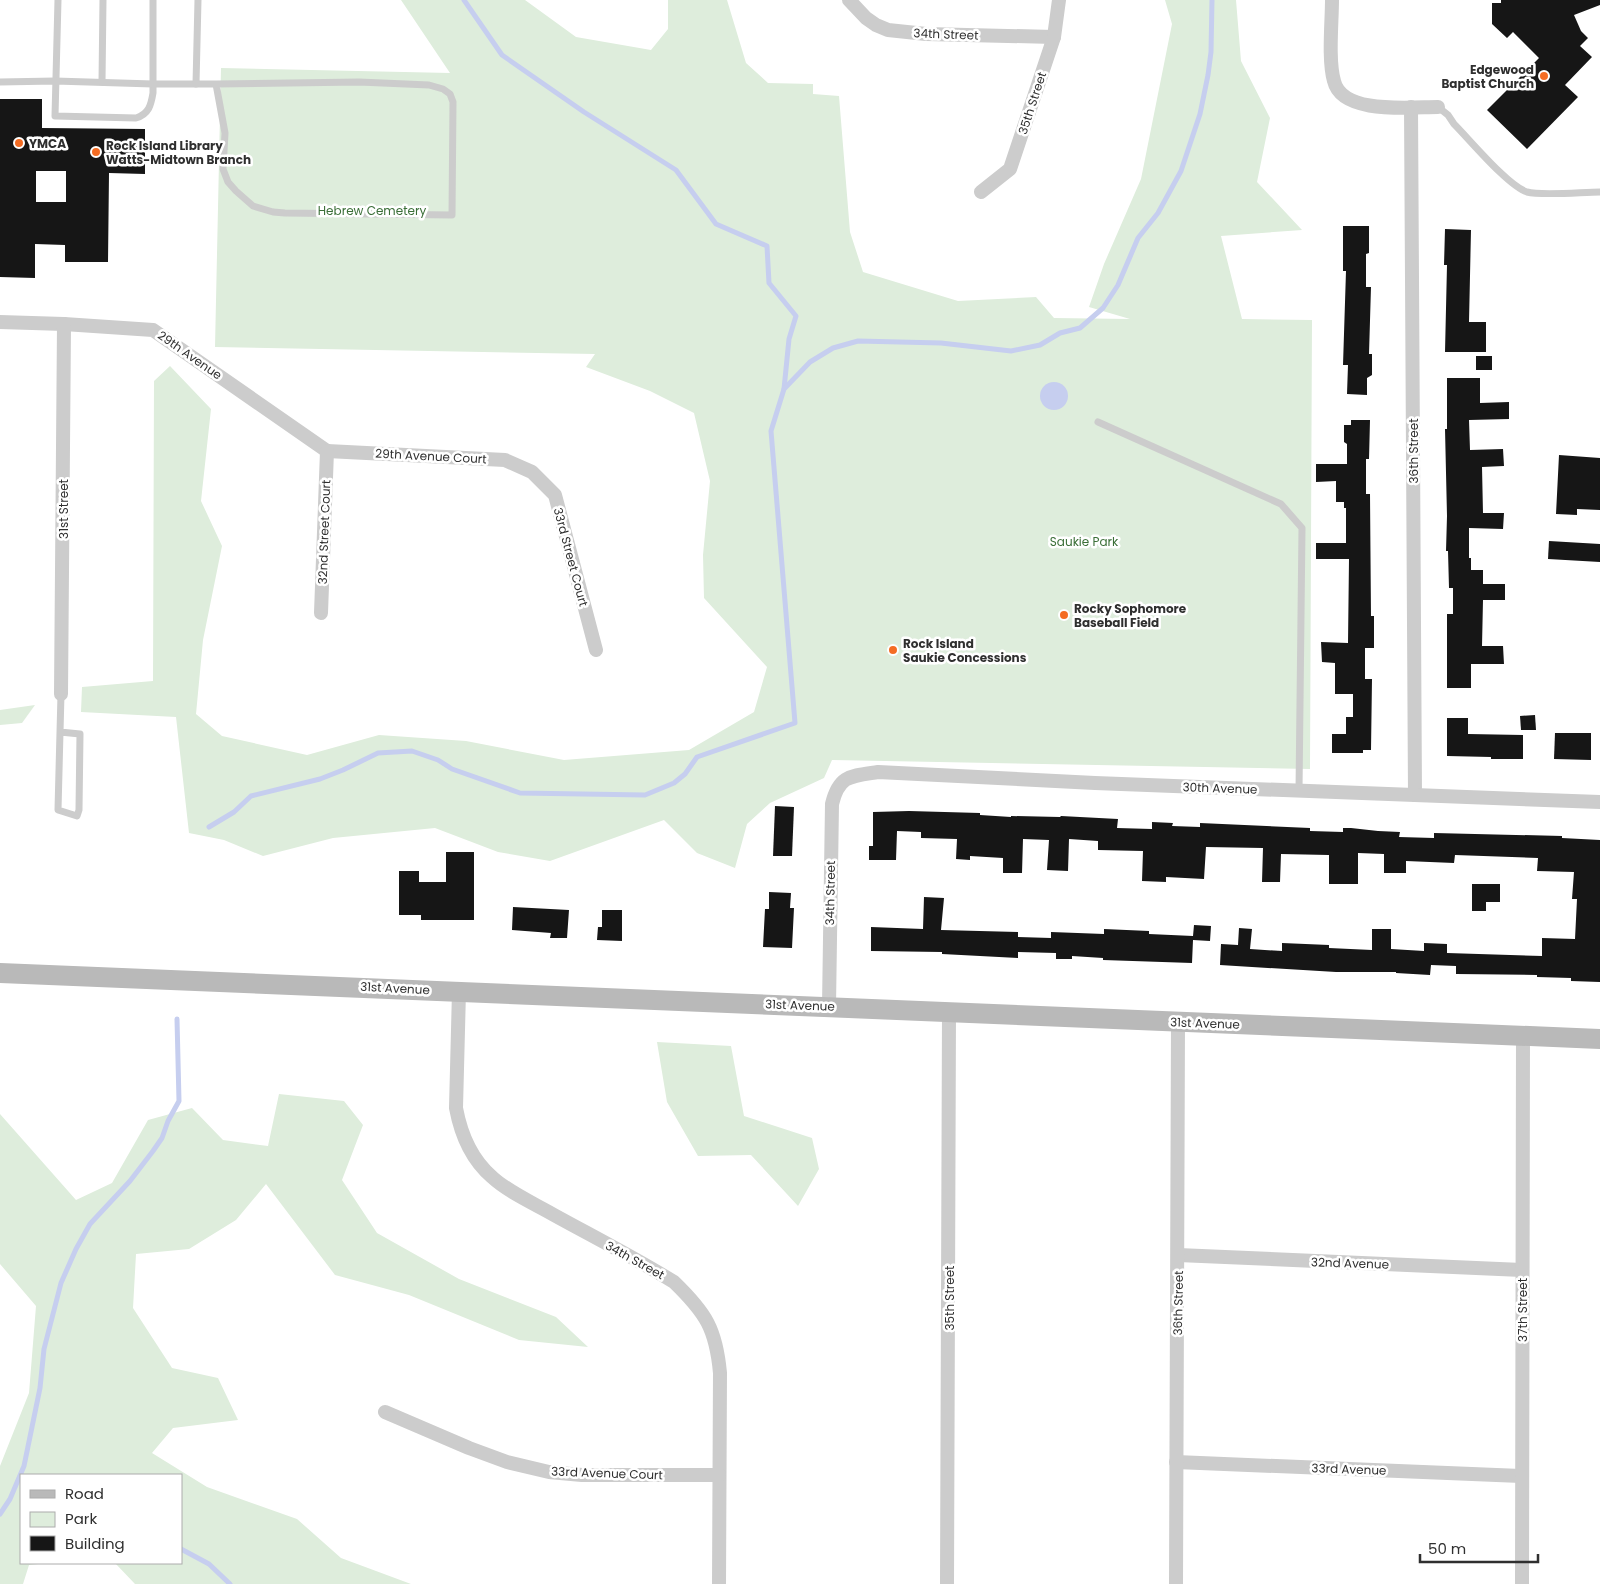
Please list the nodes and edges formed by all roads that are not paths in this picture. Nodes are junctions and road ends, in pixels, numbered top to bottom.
1 (58, 0) edge
2 (103, 0) edge
3 (152, 0) edge
4 (198, 0) edge
5 (849, 0) edge
6 (1059, 0) edge
7 (1332, 0) edge
8 (1054, 37) junction
9 (55, 81) junction
10 (0, 82) edge
11 (102, 82) junction
12 (153, 84) junction
13 (196, 84) junction
14 (216, 84) junction
15 (1411, 107) junction
16 (1438, 107) joint
17 (981, 192) dead end
18 (1600, 192) edge
19 (0, 322) edge
20 (64, 324) junction
21 (1098, 422) dead end
22 (327, 451) junction
23 (532, 472) joint
24 (321, 613) dead end
25 (596, 650) dead end
26 (62, 694) joint
27 (60, 732) junction
28 (842, 781) joint
29 (1299, 791) junction
30 (1415, 795) junction
31 (1600, 802) edge
32 (0, 973) edge
33 (459, 991) junction
34 (828, 1006) junction
35 (949, 1011) junction
36 (1178, 1022) junction
37 (1523, 1036) junction
38 (1600, 1039) edge
39 (1178, 1255) junction
40 (1522, 1270) junction
41 (384, 1412) dead end
42 (1176, 1462) junction
43 (720, 1475) junction
44 (1522, 1476) junction
45 (719, 1584) edge
46 (947, 1584) edge
47 (1176, 1584) edge
48 (1522, 1584) edge

1 - 9 lane
2 - 11 lane
3 - 12 lane
4 - 13 lane
5 - 8 street, 34th Street
6 - 8 street, 35th Street
7 - 15 street
8 - 17 street, 35th Street
9 - 10 lane
9 - 11 lane
9 - 12 lane
11 - 12 lane
12 - 13 lane
13 - 14 lane
14 - 14 lane
15 - 16 street
15 - 30 street, 36th Street
16 - 18 lane
19 - 20 street, 29th Avenue
20 - 22 street, 29th Avenue
20 - 26 street, 31st Street
21 - 29 lane
22 - 23 street, 29th Avenue Court
22 - 24 street, 32nd Street Court
23 - 25 street, 33rd Street Court
26 - 27 lane
27 - 27 lane
28 - 29 street, 30th Avenue
28 - 34 street, 34th Street
29 - 30 street, 30th Avenue
30 - 31 street, 30th Avenue
32 - 33 street, 31st Avenue
33 - 34 street, 31st Avenue
33 - 43 street, 34th Street
34 - 35 street, 31st Avenue
35 - 36 street, 31st Avenue
35 - 46 street, 35th Street
36 - 37 street, 31st Avenue
36 - 39 street, 36th Street
37 - 38 street, 31st Avenue
37 - 40 street, 37th Street
39 - 40 street, 32nd Avenue
39 - 42 street, 36th Street
40 - 44 street, 37th Street
41 - 43 street, 33rd Avenue Court
42 - 44 street, 33rd Avenue
42 - 47 street, 36th Street
43 - 45 street, 34th Street
44 - 48 street, 37th Street

